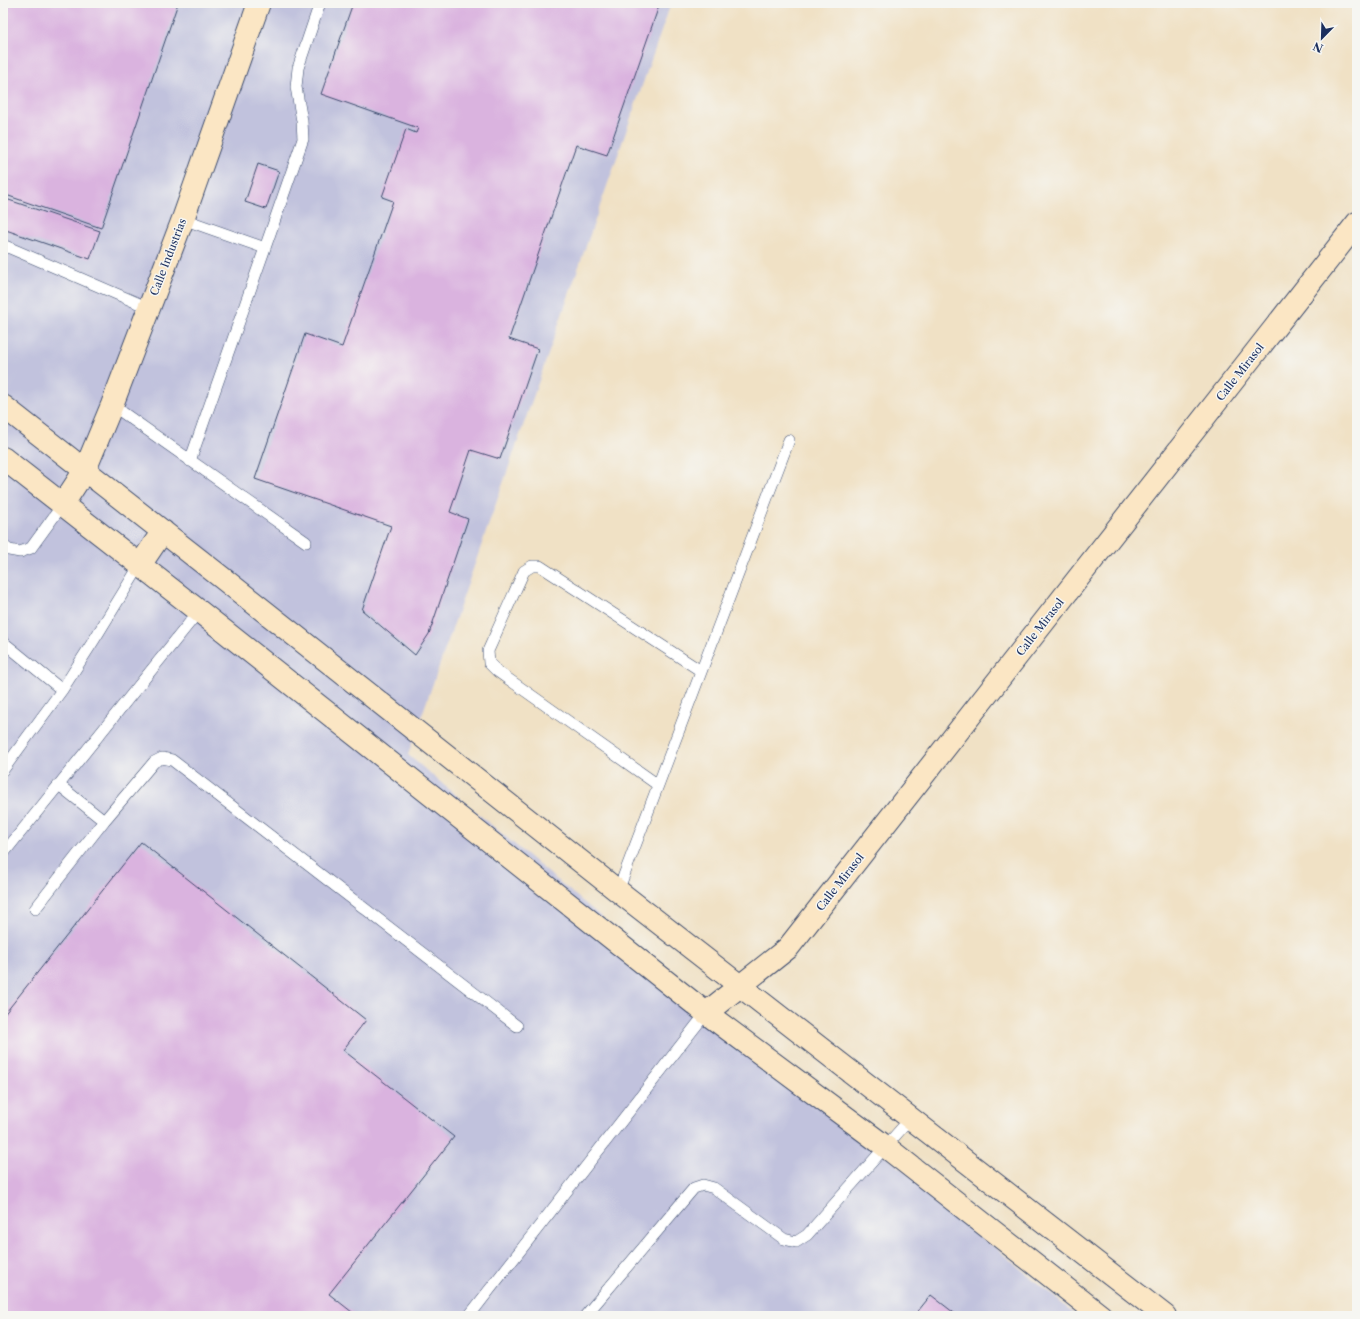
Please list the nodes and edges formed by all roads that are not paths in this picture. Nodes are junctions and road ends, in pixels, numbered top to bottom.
1 (259, 3) edge
2 (320, 3) edge
3 (183, 218) junction
4 (1357, 223) edge
5 (3, 245) edge
6 (265, 248) junction
7 (149, 308) junction
8 (112, 405) junction
9 (3, 406) edge
10 (789, 440) dead end
11 (3, 458) edge
12 (190, 461) junction
13 (85, 470) junction
14 (63, 504) junction
15 (163, 531) junction
16 (306, 542) dead end
17 (3, 545) edge
18 (140, 565) junction
19 (199, 611) junction
20 (3, 642) edge
21 (701, 672) junction
22 (62, 690) junction
23 (3, 770) edge
24 (59, 785) junction
25 (658, 785) junction
26 (104, 820) junction
27 (3, 854) edge
28 (618, 891) junction
29 (35, 909) dead end
30 (740, 986) junction
31 (706, 1013) junction
32 (517, 1026) dead end
33 (910, 1119) junction
34 (886, 1147) junction
35 (469, 1316) edge
36 (585, 1316) edge
37 (1101, 1316) edge
38 (1165, 1316) edge

1 - 3 main road, Calle Industrias
2 - 6 lane
3 - 6 lane
3 - 7 main road, Calle Industrias
4 - 30 main road, Calle Mirasol
5 - 7 lane
6 - 12 lane
7 - 8 main road, Calle Industrias
8 - 12 lane
8 - 13 main road, Calle Industrias
9 - 13 main road
10 - 21 lane
11 - 14 main road
12 - 16 lane
13 - 14 main road, Calle Industrias
13 - 15 main road
14 - 17 lane
14 - 18 main road
15 - 18 main road
15 - 28 main road
18 - 19 main road
18 - 22 lane
19 - 24 lane
19 - 31 main road
20 - 22 lane
21 - 25 lane
21 - 25 lane
22 - 23 lane
24 - 26 lane
24 - 27 lane
25 - 28 lane
26 - 29 lane
26 - 32 lane
28 - 30 main road
30 - 31 main road, Calle Mirasol
30 - 33 main road
31 - 34 main road
31 - 35 lane
33 - 34 lane
33 - 38 main road
34 - 36 lane
34 - 37 main road

